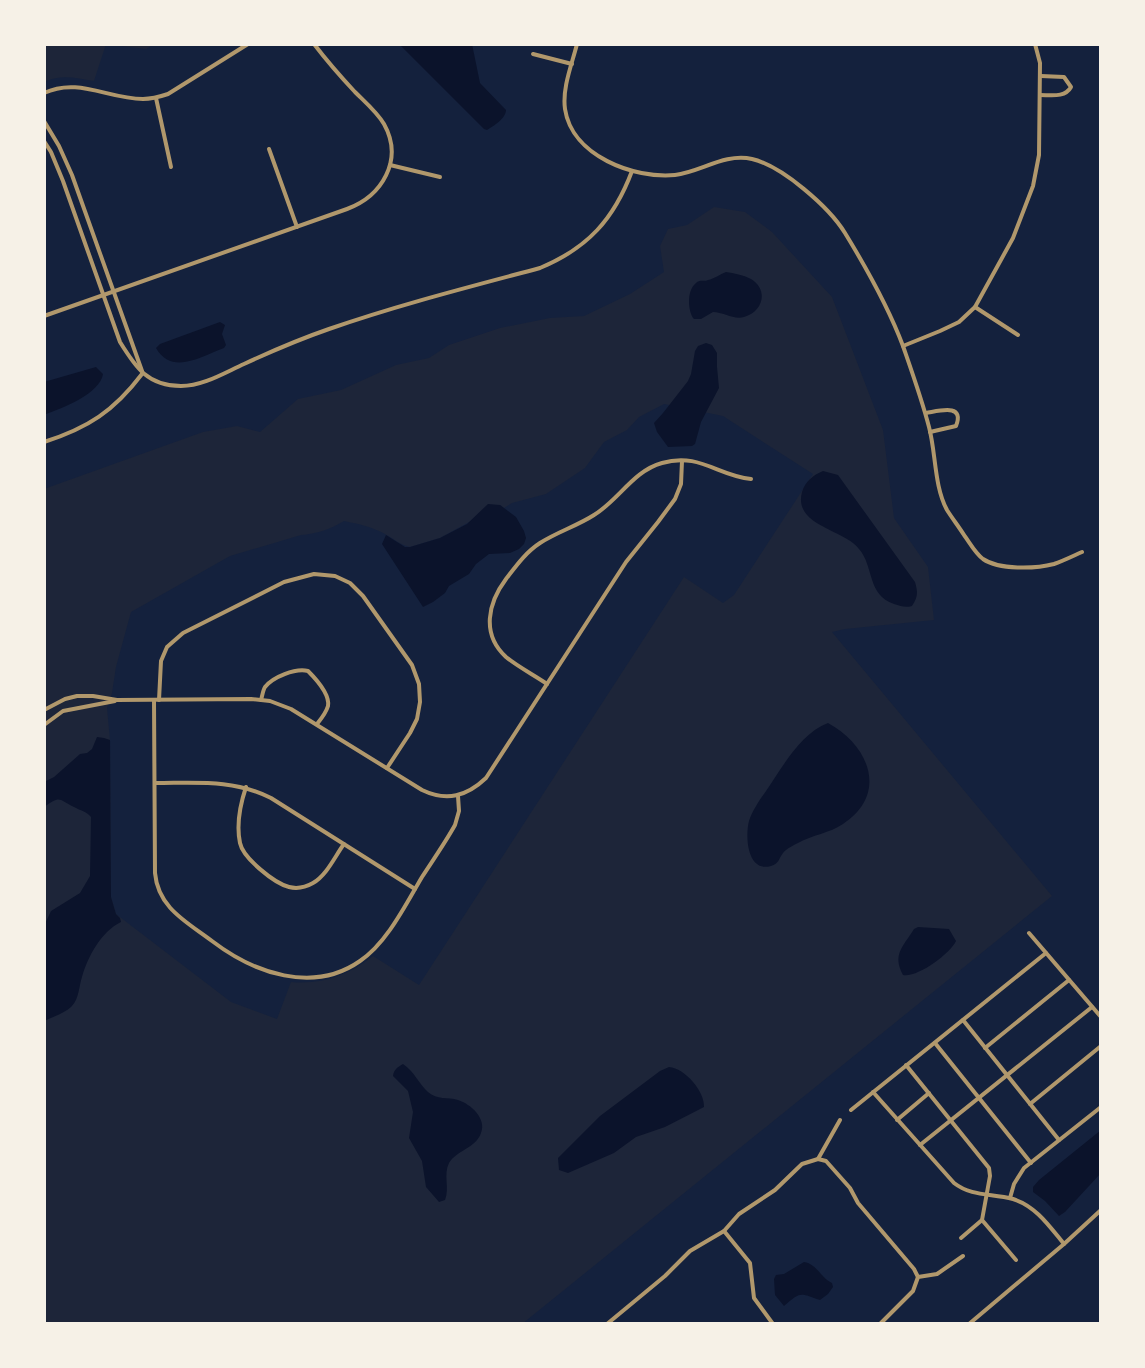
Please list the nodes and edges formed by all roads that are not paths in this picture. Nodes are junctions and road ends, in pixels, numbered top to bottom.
1 (248, 44) edge
2 (314, 44) edge
3 (577, 44) edge
4 (1035, 44) edge
5 (533, 54) dead end
6 (572, 64) junction
7 (1040, 76) junction
8 (44, 93) edge
9 (1040, 95) junction
10 (156, 98) junction
11 (44, 121) edge
12 (44, 141) edge
13 (269, 149) dead end
14 (390, 165) junction
15 (171, 167) dead end
16 (632, 171) junction
17 (440, 177) dead end
18 (297, 227) junction
19 (114, 291) junction
20 (104, 295) junction
21 (975, 307) junction
22 (44, 316) edge
23 (1018, 335) dead end
24 (903, 346) junction
25 (142, 374) junction
26 (925, 413) junction
27 (930, 432) junction
28 (44, 442) edge
29 (682, 461) junction
30 (751, 479) dead end
31 (1082, 552) dead end
32 (547, 684) junction
33 (117, 700) junction
34 (157, 700) junction
35 (261, 700) junction
36 (44, 710) edge
37 (317, 724) junction
38 (44, 725) edge
39 (387, 768) junction
40 (156, 783) junction
41 (246, 787) junction
42 (458, 796) junction
43 (344, 844) junction
44 (415, 889) junction
45 (1029, 933) dead end
46 (1046, 953) junction
47 (1069, 980) junction
48 (1092, 1007) junction
49 (1101, 1017) edge
50 (963, 1020) junction
51 (934, 1043) junction
52 (1101, 1046) edge
53 (985, 1048) junction
54 (906, 1065) junction
55 (1007, 1075) junction
56 (873, 1092) junction
57 (929, 1093) junction
58 (979, 1098) junction
59 (1030, 1104) junction
60 (1101, 1107) edge
61 (851, 1110) dead end
62 (840, 1120) dead end
63 (897, 1120) junction
64 (951, 1121) junction
65 (1059, 1140) junction
66 (920, 1145) junction
67 (818, 1159) junction
68 (1031, 1163) junction
69 (986, 1195) junction
70 (1010, 1198) junction
71 (1101, 1210) edge
72 (982, 1220) junction
73 (724, 1231) junction
74 (961, 1238) dead end
75 (1064, 1244) junction
76 (963, 1256) dead end
77 (1016, 1260) dead end
78 (918, 1277) junction
79 (607, 1324) edge
80 (773, 1324) edge
81 (880, 1324) edge
82 (969, 1324) edge

1 - 10 street
2 - 14 street
3 - 6 street
4 - 7 street
5 - 6 street
6 - 16 street
7 - 9 street
7 - 9 street
8 - 10 street
9 - 21 street
10 - 15 street
11 - 19 street
12 - 20 street
13 - 18 street
14 - 17 street
14 - 18 street
16 - 24 street
16 - 25 street
18 - 19 street
19 - 20 street
19 - 25 street
20 - 22 street
20 - 25 street
21 - 23 street
21 - 24 street
24 - 26 street
25 - 28 street
26 - 27 street
26 - 27 street
27 - 31 street
29 - 30 street
29 - 32 street
29 - 32 street
32 - 42 street
33 - 34 street
33 - 36 street
33 - 38 street
34 - 35 street
34 - 39 street
34 - 40 street
35 - 37 street
35 - 37 street
37 - 39 street
39 - 42 street
40 - 41 street
40 - 44 street
41 - 43 street
41 - 43 street
42 - 44 street
43 - 44 street
45 - 46 street
46 - 47 street
46 - 50 street
47 - 48 street
47 - 53 street
48 - 49 street
48 - 55 street
50 - 51 street
50 - 53 street
51 - 54 street
51 - 58 street
52 - 59 street
53 - 55 street
54 - 56 street
54 - 57 street
55 - 58 street
55 - 59 street
56 - 61 street
56 - 63 street
57 - 63 street
57 - 64 street
58 - 64 street
58 - 68 street
59 - 65 street
60 - 65 street
62 - 67 street
63 - 66 street
64 - 66 street
64 - 69 street
65 - 68 street
66 - 69 street
67 - 73 street
67 - 78 street
68 - 70 street
69 - 70 street
69 - 72 street
70 - 75 street
71 - 75 street
72 - 74 street
72 - 77 street
73 - 79 street
73 - 80 street
75 - 82 street
76 - 78 street
78 - 81 street

